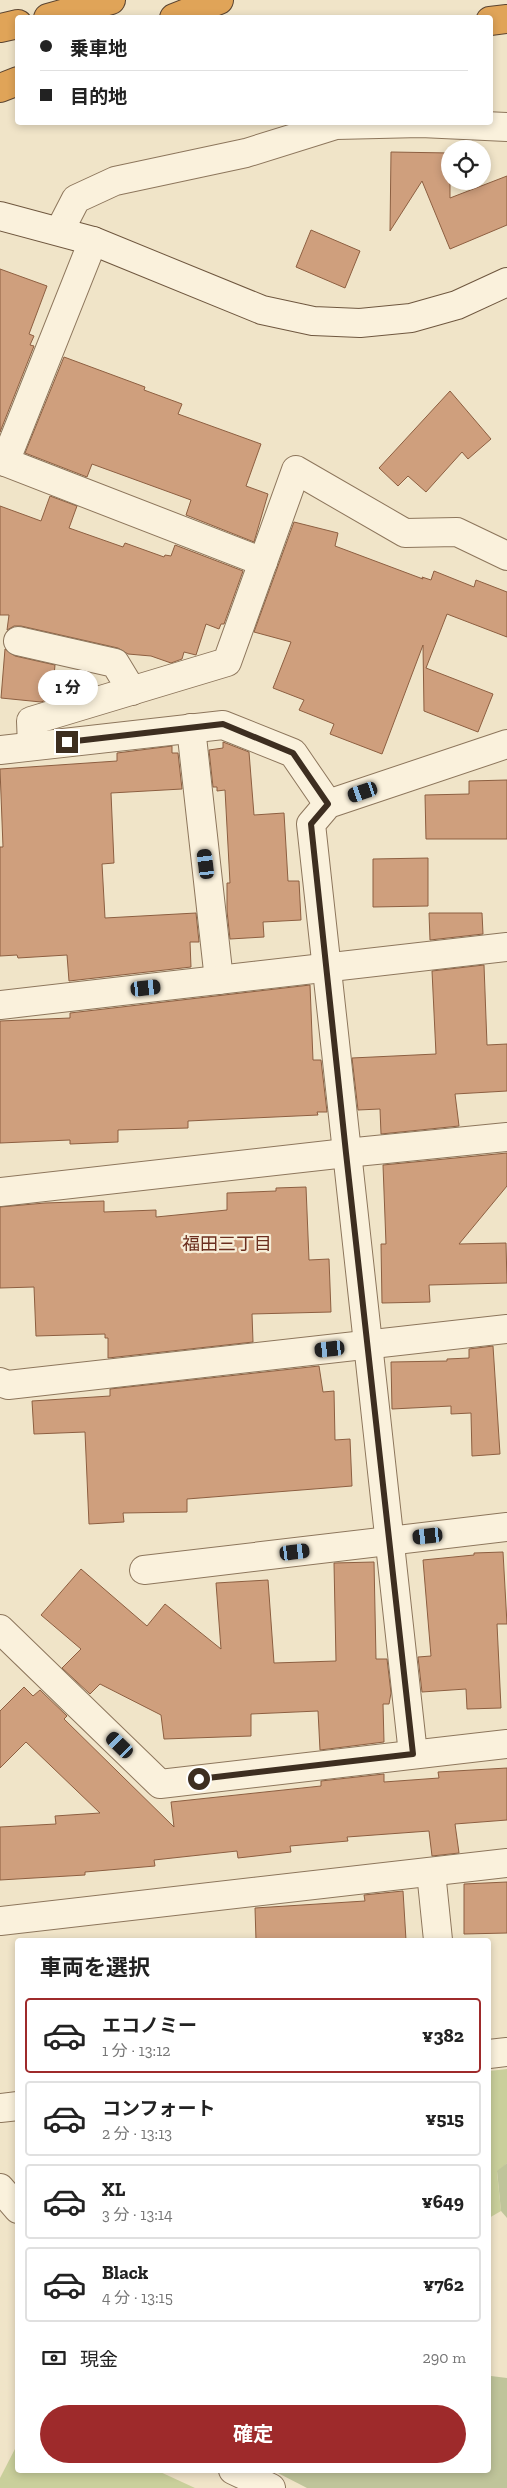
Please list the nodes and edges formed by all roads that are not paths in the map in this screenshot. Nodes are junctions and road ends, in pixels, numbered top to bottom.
1 (111, 0) edge
2 (219, 0) edge
3 (58, 15) edge
4 (182, 15) edge
5 (507, 19) edge
6 (493, 21) edge
7 (15, 25) edge
8 (0, 28) edge
9 (15, 82) edge
10 (0, 88) edge
11 (15, 97) edge
12 (0, 98) edge
13 (336, 125) edge
14 (450, 125) edge
15 (507, 127) edge
16 (0, 216) edge
17 (60, 230) junction
18 (93, 241) junction
19 (507, 282) edge
20 (2, 461) edge
21 (507, 556) edge
22 (263, 562) junction
23 (18, 641) dead end
24 (132, 691) junction
25 (191, 728) junction
26 (506, 740) edge
27 (32, 746) junction
28 (0, 750) edge
29 (328, 804) junction
30 (507, 947) edge
31 (327, 968) junction
32 (219, 980) junction
33 (0, 1005) edge
34 (507, 1137) edge
35 (346, 1153) junction
36 (0, 1192) edge
37 (507, 1329) edge
38 (368, 1345) junction
39 (0, 1382) edge
40 (507, 1527) edge
41 (389, 1540) junction
42 (144, 1570) dead end
43 (0, 1629) edge
44 (507, 1744) edge
45 (413, 1754) junction
46 (507, 1863) edge
47 (431, 1872) junction
48 (0, 1921) edge
49 (438, 1938) edge
50 (507, 2052) edge
51 (491, 2054) edge
52 (15, 2106) edge
53 (0, 2108) edge
54 (0, 2188) edge
55 (15, 2206) edge
56 (238, 2473) edge
57 (271, 2488) edge

1 - 3 highway
2 - 4 highway
5 - 6 highway
7 - 8 highway
9 - 10 highway
11 - 12 highway
13 - 17 street
14 - 15 street
16 - 17 street
17 - 18 street
18 - 19 street
18 - 20 street
20 - 22 street
21 - 22 street
22 - 24 street
23 - 24 street
24 - 27 street
25 - 27 street
25 - 29 street
25 - 32 street
26 - 29 street
27 - 28 street
29 - 31 street
30 - 31 street
31 - 32 street
31 - 35 street
32 - 33 street
34 - 35 street
35 - 36 street
35 - 38 street
37 - 38 street
38 - 39 street
38 - 41 street
40 - 41 street
41 - 42 street
41 - 45 street
43 - 45 street
44 - 45 street
46 - 47 street
47 - 48 street
47 - 49 street
50 - 51 street
52 - 53 street
54 - 55 street
56 - 57 street

